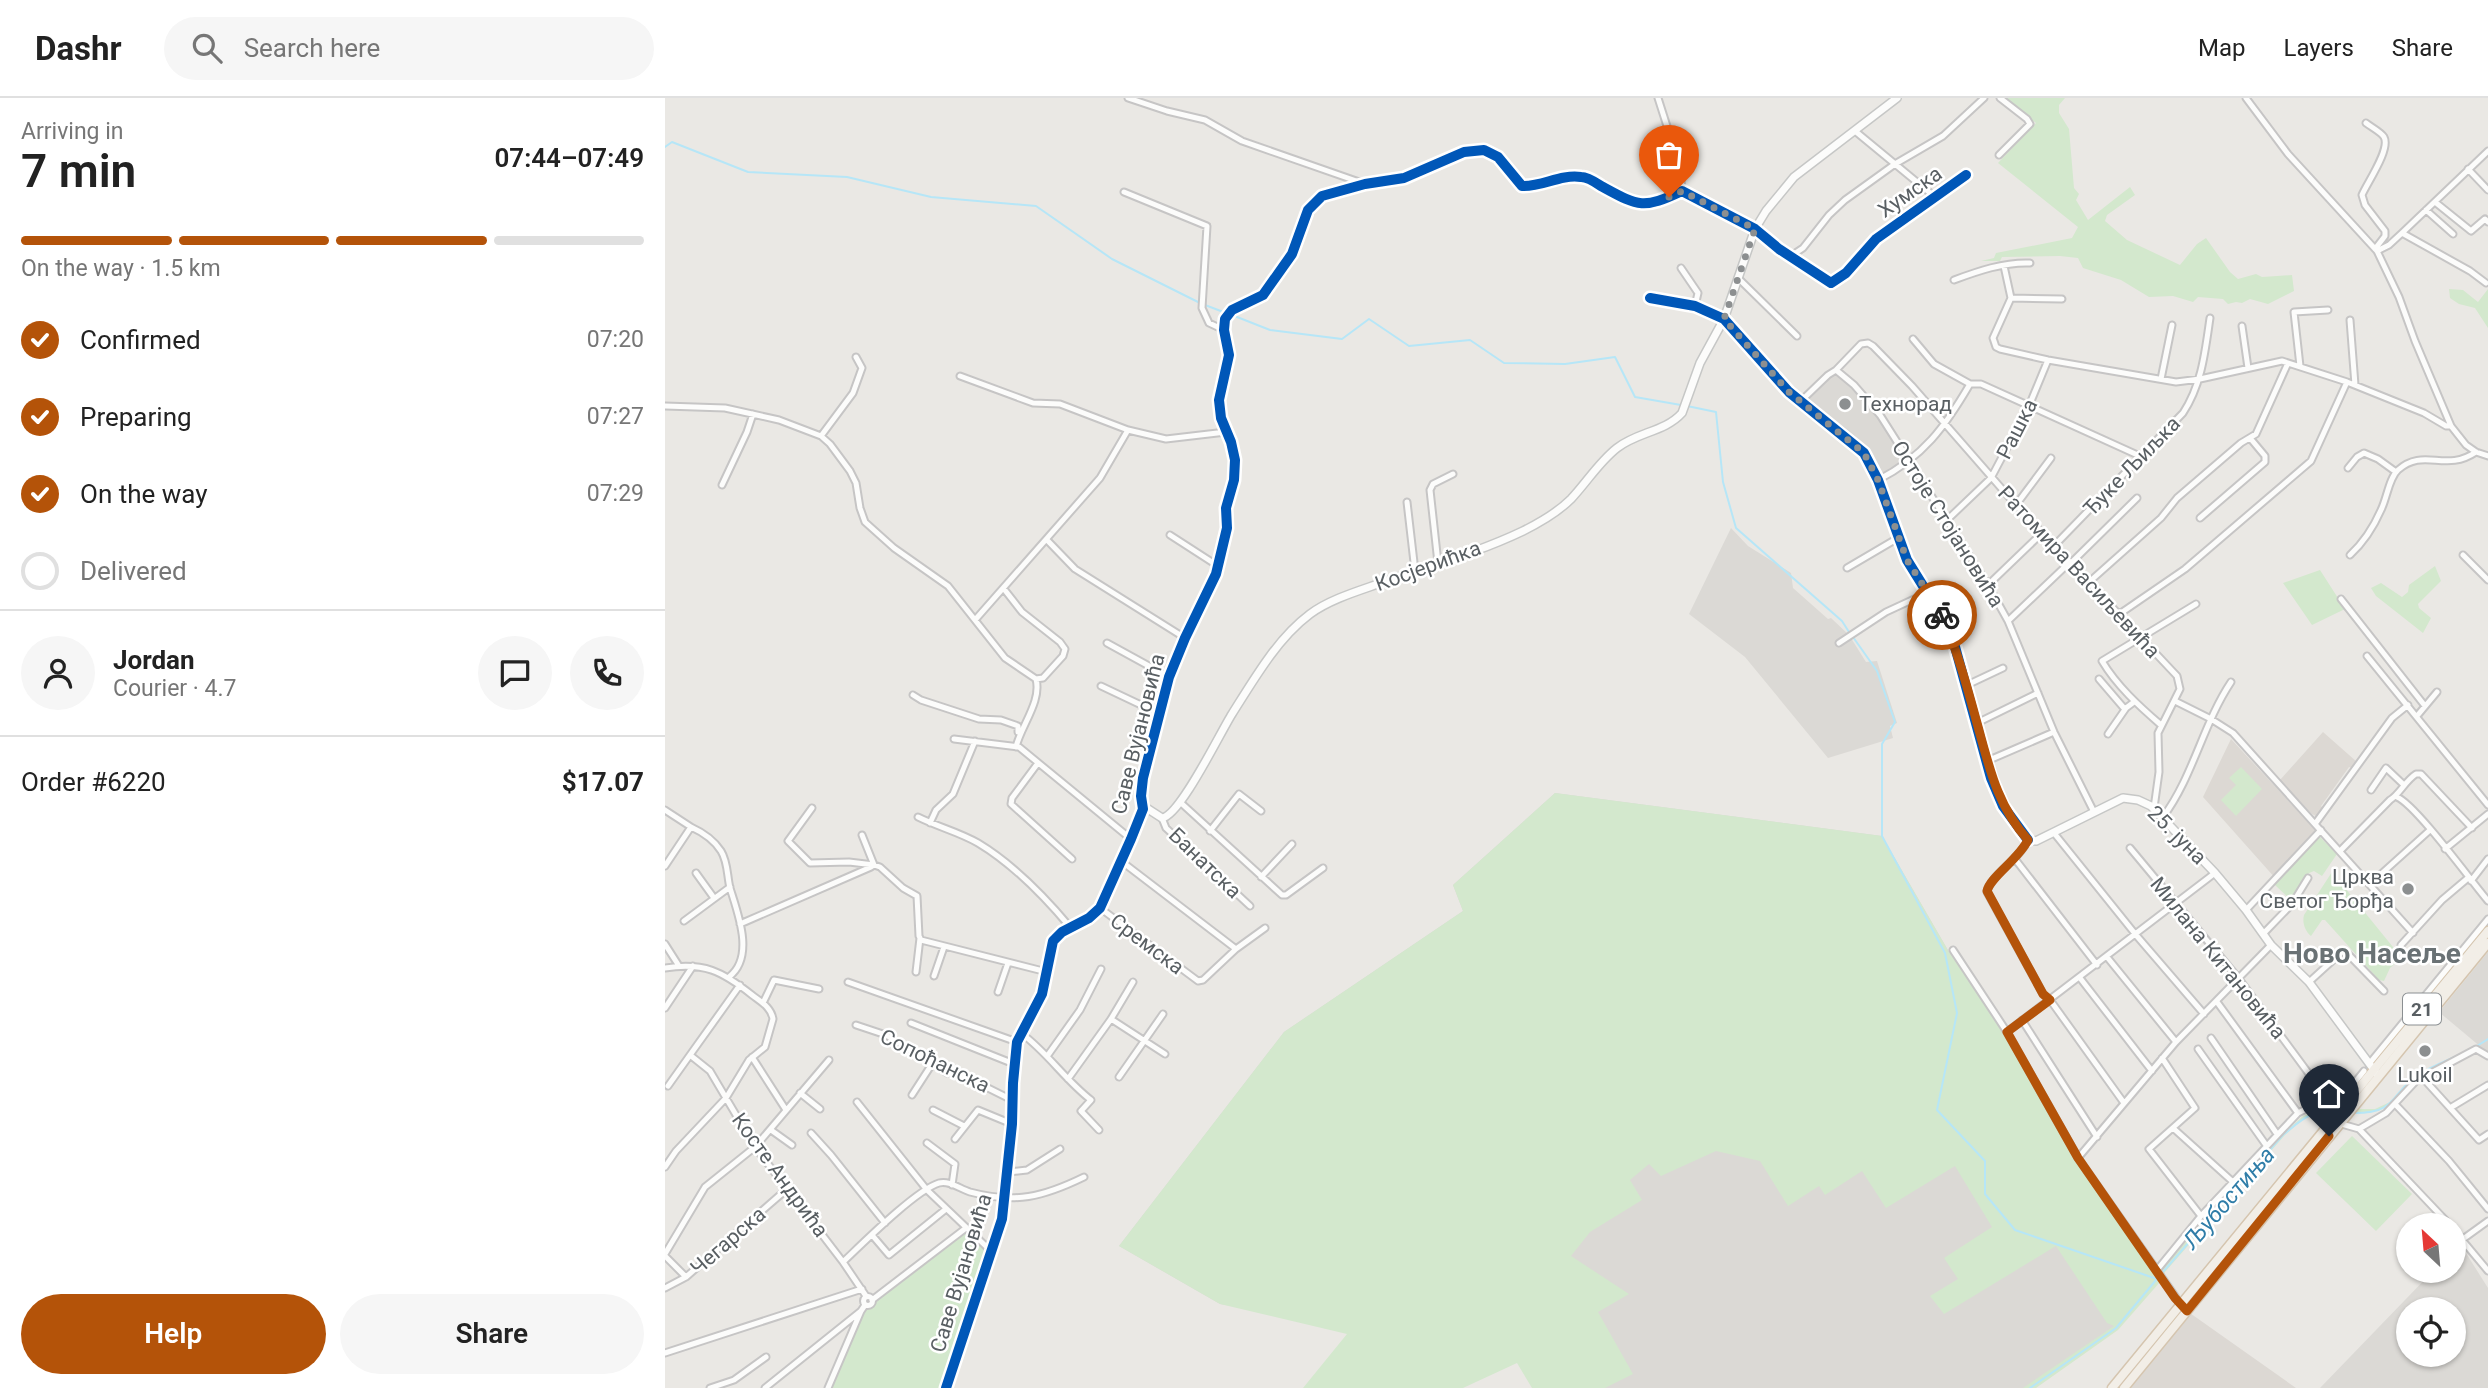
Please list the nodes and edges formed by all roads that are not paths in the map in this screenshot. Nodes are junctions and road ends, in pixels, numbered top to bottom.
1 (1128, 98) edge
2 (1658, 98) edge
3 (1897, 98) edge
4 (1985, 98) edge
5 (2000, 98) edge
6 (2246, 98) edge
7 (2366, 123) dead end
8 (1855, 131) junction
9 (2488, 151) edge
10 (1999, 155) dead end
11 (1895, 164) junction
12 (2468, 169) junction
13 (1966, 175) dead end
14 (1365, 184) junction
15 (1924, 188) junction
16 (2488, 190) edge
17 (1682, 191) junction
18 (1124, 192) dead end
19 (1935, 197) junction
20 (2435, 202) junction
21 (1926, 203) junction
22 (2426, 210) junction
23 (2486, 220) edge
24 (1755, 229) junction
25 (2402, 233) junction
26 (2453, 234) dead end
27 (2376, 250) junction
28 (1791, 256) junction
29 (2030, 263) dead end
30 (2004, 266) junction
31 (1681, 268) dead end
32 (1738, 278) junction
33 (1954, 280) dead end
34 (2486, 283) dead end
35 (2011, 298) junction
36 (1650, 299) dead end
37 (2062, 299) dead end
38 (1695, 306) junction
39 (2329, 310) dead end
40 (2210, 318) dead end
41 (1724, 319) junction
42 (2350, 320) dead end
43 (2172, 325) dead end
44 (2242, 326) dead end
45 (1224, 330) junction
46 (1797, 336) dead end
47 (1913, 339) dead end
48 (856, 357) dead end
49 (2048, 360) junction
50 (2288, 363) junction
51 (2300, 366) junction
52 (2248, 369) junction
53 (1836, 370) junction
54 (960, 376) dead end
55 (2161, 379) junction
56 (2200, 379) junction
57 (2347, 382) junction
58 (1970, 384) junction
59 (2355, 386) junction
60 (1800, 402) junction
61 (665, 406) edge
62 (2029, 406) junction
63 (753, 414) junction
64 (1945, 425) junction
65 (2451, 426) junction
66 (1128, 430) junction
67 (1226, 432) junction
68 (821, 436) junction
69 (2250, 438) junction
70 (2476, 452) junction
71 (2488, 456) edge
72 (2142, 457) junction
73 (2051, 458) dead end
74 (1910, 461) junction
75 (2348, 468) dead end
76 (2396, 472) junction
77 (1453, 474) dead end
78 (1991, 478) junction
79 (1878, 480) junction
80 (722, 485) dead end
81 (2137, 498) dead end
82 (1408, 502) dead end
83 (2016, 505) junction
84 (2200, 519) dead end
85 (1947, 520) junction
86 (2042, 533) junction
87 (1170, 535) dead end
88 (1898, 538) junction
89 (1047, 540) junction
90 (2054, 546) junction
91 (2350, 555) dead end
92 (2463, 555) dead end
93 (1438, 563) junction
94 (2070, 564) junction
95 (1218, 566) junction
96 (1847, 568) dead end
97 (1415, 571) junction
98 (2488, 580) edge
99 (2088, 583) junction
100 (1988, 585) junction
101 (1004, 589) junction
102 (1927, 593) junction
103 (2341, 599) dead end
104 (2196, 604) dead end
105 (2118, 615) junction
106 (975, 620) junction
107 (2008, 621) junction
108 (1185, 638) junction
109 (2141, 639) junction
110 (1107, 643) dead end
111 (1839, 643) dead end
112 (2367, 656) dead end
113 (2003, 668) dead end
114 (1170, 677) junction
115 (1036, 679) junction
116 (2099, 679) dead end
117 (2231, 682) dead end
118 (1967, 685) junction
119 (1101, 686) dead end
120 (2437, 692) dead end
121 (2038, 693) junction
122 (913, 695) dead end
123 (2175, 701) junction
124 (2134, 702) junction
125 (2407, 705) junction
126 (2425, 706) junction
127 (2126, 708) junction
128 (1160, 714) junction
129 (2417, 716) junction
130 (2211, 719) junction
131 (1977, 723) junction
132 (2161, 726) junction
133 (2054, 732) junction
134 (2108, 734) dead end
135 (954, 739) dead end
136 (975, 741) junction
137 (1017, 744) junction
138 (1987, 761) junction
139 (1038, 763) junction
140 (2404, 785) junction
141 (2371, 790) dead end
142 (2397, 797) junction
143 (2487, 800) edge
144 (1180, 802) junction
145 (812, 808) dead end
146 (2154, 808) junction
147 (1143, 809) junction
148 (665, 810) edge
149 (1261, 811) dead end
150 (2094, 812) junction
151 (2488, 814) edge
152 (918, 817) dead end
153 (2163, 817) junction
154 (1162, 818) junction
155 (930, 823) junction
156 (2315, 824) junction
157 (691, 827) junction
158 (2472, 828) junction
159 (2321, 830) junction
160 (2430, 830) junction
161 (1210, 831) junction
162 (2054, 833) junction
163 (862, 835) dead end
164 (1131, 839) junction
165 (2028, 840) junction
166 (1292, 844) dead end
167 (2130, 848) dead end
168 (2445, 849) junction
169 (2340, 851) junction
170 (1072, 859) dead end
171 (2015, 859) junction
172 (2488, 859) edge
173 (1121, 861) junction
174 (874, 865) junction
175 (665, 866) edge
176 (1323, 868) dead end
177 (696, 873) dead end
178 (2215, 873) junction
179 (1261, 877) junction
180 (2308, 878) dead end
181 (2470, 879) junction
182 (2370, 884) junction
183 (730, 887) junction
184 (714, 898) junction
185 (2488, 901) edge
186 (2176, 904) junction
187 (1250, 906) dead end
188 (1100, 908) junction
189 (2246, 909) junction
190 (2488, 919) edge
191 (684, 921) dead end
192 (740, 924) junction
193 (1070, 927) junction
194 (1265, 928) dead end
195 (2488, 931) edge
196 (2413, 933) junction
197 (2263, 934) junction
198 (2136, 935) junction
199 (920, 938) junction
200 (2488, 943) edge
201 (665, 944) edge
202 (2271, 945) junction
203 (2401, 945) dead end
204 (944, 947) junction
205 (1236, 949) junction
206 (1953, 950) dead end
207 (2107, 957) junction
208 (1008, 963) junction
209 (2097, 965) junction
210 (679, 966) junction
211 (693, 966) junction
212 (665, 968) edge
213 (1101, 969) dead end
214 (916, 972) dead end
215 (1047, 972) junction
216 (934, 976) dead end
217 (729, 977) junction
218 (2080, 978) junction
219 (2239, 979) junction
220 (848, 982) dead end
221 (1133, 982) dead end
222 (2309, 982) junction
223 (740, 985) junction
224 (819, 989) dead end
225 (2384, 991) dead end
226 (998, 992) dead end
227 (2050, 1000) junction
228 (2217, 1002) junction
229 (763, 1003) junction
230 (665, 1008) edge
231 (1163, 1014) dead end
232 (2204, 1014) junction
233 (1111, 1019) junction
234 (2022, 1020) junction
235 (911, 1023) dead end
236 (856, 1025) dead end
237 (2007, 1032) junction
238 (1021, 1033) junction
239 (2211, 1038) dead end
240 (1145, 1040) junction
241 (1017, 1042) junction
242 (2176, 1042) junction
243 (2198, 1049) dead end
244 (1165, 1054) dead end
245 (690, 1055) junction
246 (1048, 1055) junction
247 (2488, 1056) edge
248 (753, 1057) junction
249 (2162, 1058) junction
250 (829, 1060) dead end
251 (932, 1064) junction
252 (1014, 1064) junction
253 (2152, 1070) junction
254 (2371, 1070) junction
255 (1119, 1077) dead end
256 (2422, 1077) junction
257 (1068, 1079) junction
258 (2488, 1085) edge
259 (668, 1086) dead end
260 (800, 1093) junction
261 (912, 1095) dead end
262 (726, 1098) junction
263 (1012, 1100) junction
264 (857, 1102) dead end
265 (2124, 1103) junction
266 (2327, 1103) junction
267 (2395, 1104) junction
268 (2450, 1108) junction
269 (820, 1109) dead end
270 (786, 1110) junction
271 (933, 1110) dead end
272 (2298, 1113) junction
273 (2337, 1120) junction
274 (1012, 1124) junction
275 (964, 1126) junction
276 (2173, 1128) junction
277 (2359, 1129) junction
278 (771, 1130) junction
279 (1099, 1130) dead end
280 (811, 1133) dead end
281 (2277, 1134) junction
282 (2488, 1134) edge
283 (2097, 1137) junction
284 (955, 1139) dead end
285 (926, 1143) dead end
286 (792, 1145) dead end
287 (2266, 1145) junction
288 (755, 1147) junction
289 (1060, 1149) dead end
290 (2078, 1158) junction
291 (665, 1167) edge
292 (1007, 1172) junction
293 (1084, 1177) dead end
294 (2233, 1182) junction
295 (952, 1185) junction
296 (787, 1189) junction
297 (927, 1190) junction
298 (1005, 1200) junction
299 (946, 1209) junction
300 (2488, 1209) edge
301 (2439, 1213) edge
302 (2201, 1216) junction
303 (2488, 1220) edge
304 (885, 1223) junction
305 (966, 1228) junction
306 (872, 1235) junction
307 (2466, 1237) edge
308 (2466, 1243) edge
309 (992, 1252) junction
310 (665, 1255) edge
311 (843, 1262) junction
312 (2157, 1270) junction
313 (2488, 1271) edge
314 (687, 1277) junction
315 (665, 1288) edge
316 (862, 1289) junction
317 (869, 1298) junction
318 (2180, 1304) junction
319 (861, 1311) junction
320 (2187, 1311) junction
321 (843, 1326) junction
322 (852, 1333) junction
323 (665, 1353) edge
324 (766, 1357) dead end
325 (710, 1388) edge
326 (765, 1388) edge
327 (828, 1388) edge
328 (946, 1388) edge
329 (2112, 1388) edge
330 (2124, 1388) edge

1 - 14 street
2 - 17 street
3 - 8 street, Косјерићка
4 - 11 street
5 - 10 street
6 - 27 street
7 - 27 street
8 - 11 street
8 - 24 street, Косјерићка
9 - 12 street
11 - 15 street
11 - 28 street
12 - 16 street
12 - 20 street
13 - 19 street, Хумска
14 - 17 street
14 - 45 street, Саве Вујановића
15 - 19 street
15 - 21 street
17 - 24 street
18 - 45 street
19 - 21 street, Хумска
20 - 22 street
20 - 23 street
21 - 28 street, Хумска
22 - 25 street
22 - 26 street
24 - 28 street
24 - 32 street, Косјерићка
25 - 27 street
25 - 34 street
27 - 65 street
29 - 30 street
30 - 33 street
30 - 35 street
31 - 38 street
32 - 41 street, Косјерићка
32 - 46 street
35 - 37 street
35 - 49 street
36 - 38 street
38 - 41 street
39 - 51 street
40 - 56 street, Ђуке Љиљка
41 - 60 street
41 - 93 street, Косјерићка
42 - 59 street
43 - 55 street
44 - 52 street
45 - 67 street, Саве Вујановића
47 - 58 street
48 - 68 street
49 - 55 street
49 - 62 street, Рашка
50 - 51 street
50 - 52 street
50 - 69 street
51 - 57 street
52 - 56 street
53 - 60 street
53 - 64 street, Ратомира Васиљевића
53 - 74 street, Остоје Стојановића
54 - 66 street
55 - 56 street
56 - 72 street, Ђуке Љиљка
57 - 59 street
57 - 105 street
58 - 62 street
58 - 64 street
59 - 65 street
60 - 79 street
61 - 63 street
62 - 72 street
62 - 78 street, Рашка
63 - 68 street
63 - 80 street
64 - 74 street
64 - 78 street, Ратомира Васиљевића
65 - 70 street
66 - 67 street
66 - 89 street
67 - 95 street, Саве Вујановића
68 - 106 street
69 - 84 street
69 - 99 street
70 - 71 street
70 - 76 street
72 - 90 street, Ђуке Љиљка
73 - 83 street
74 - 79 street
74 - 85 street, Остоје Стојановића
75 - 76 street
76 - 91 street
77 - 93 street
78 - 83 street, Ратомира Васиљевића
78 - 85 street, Рашка
79 - 88 street
81 - 94 street
82 - 97 street
83 - 86 street, Ратомира Васиљевића
85 - 100 street, Остоје Стојановића
86 - 90 street, Ратомира Васиљевића
86 - 100 street
87 - 95 street
88 - 96 street
88 - 102 street
89 - 101 street
89 - 108 street
90 - 94 street, Ратомира Васиљевића
92 - 98 street
93 - 97 street, Косјерићка
94 - 99 street, Ратомира Васиљевића
94 - 107 street
95 - 108 street, Саве Вујановића
97 - 144 street, Косјерићка
99 - 105 street, Ратомира Васиљевића
100 - 107 street, Остоје Стојановића
101 - 106 street
101 - 115 street
102 - 111 street
102 - 118 street
103 - 126 street
104 - 109 street
105 - 109 street, Ратомира Васиљевића
106 - 115 street
107 - 121 street, Остоје Стојановића
108 - 114 street, Саве Вујановића
109 - 123 street, Ратомира Васиљевића
109 - 124 street
110 - 114 street
112 - 125 street
113 - 118 street
114 - 128 street, Саве Вујановића
115 - 137 street
116 - 127 street
117 - 130 street
118 - 131 street
119 - 128 street
120 - 126 street
121 - 131 street
121 - 133 street, Остоје Стојановића
122 - 137 street
123 - 130 street
123 - 132 street
124 - 127 street
124 - 132 street
125 - 129 street
125 - 156 street
126 - 129 street
127 - 134 street
128 - 147 street, Саве Вујановића
129 - 143 street
130 - 153 street
130 - 156 street
131 - 138 street
132 - 146 street
133 - 138 street
133 - 150 street, Остоје Стојановића
135 - 136 street
136 - 137 street
136 - 155 street
137 - 139 street
138 - 165 street
139 - 164 street
139 - 170 street
140 - 141 street
140 - 142 street
140 - 158 street
142 - 160 street
142 - 169 street
144 - 154 street, Косјерићка
144 - 161 street
145 - 174 street
146 - 150 street, 25. јуна
146 - 153 street, 25. јуна
147 - 154 street
147 - 164 street, Саве Вујановића
148 - 157 street
149 - 161 street
150 - 162 street, 25. јуна
151 - 158 street
152 - 155 street
153 - 178 street, 25. јуна
154 - 187 street, Банатска
155 - 193 street
156 - 159 street
157 - 175 street
157 - 183 street
158 - 168 street
159 - 169 street
159 - 189 street
160 - 168 street
160 - 182 street
161 - 179 street
162 - 165 street, 25. јуна
162 - 198 street
163 - 174 street
164 - 173 street, Саве Вујановића
165 - 171 street
166 - 179 street
167 - 186 street, Милана Китановића
168 - 181 street
169 - 182 street
171 - 209 street
171 - 227 street
172 - 181 street
173 - 188 street, Саве Вујановића
173 - 205 street
174 - 192 street
174 - 199 street
176 - 179 street
177 - 184 street
178 - 186 street
178 - 189 street, 25. јуна
180 - 197 street
181 - 185 street
181 - 196 street
182 - 196 street
183 - 184 street
183 - 192 street
184 - 191 street
186 - 198 street
186 - 219 street, Милана Китановића
188 - 193 street, Саве Вујановића
188 - 205 street, Сремска
189 - 197 street, 25. јуна
190 - 254 street
192 - 217 street
193 - 215 street, Саве Вујановића
194 - 205 street
195 - 254 main road, 21
196 - 203 street
197 - 202 street, 25. јуна
198 - 207 street
198 - 232 street
199 - 204 street
199 - 214 street
200 - 254 main road, 21
201 - 210 street
202 - 219 street
202 - 222 street, 25. јуна
204 - 208 street
204 - 216 street
206 - 237 street
207 - 209 street
207 - 242 street
208 - 215 street
208 - 226 street
209 - 218 street
210 - 211 street
210 - 212 street
211 - 217 street
211 - 230 street
213 - 246 street
215 - 238 street, Саве Вујановића
217 - 223 street
218 - 227 street
218 - 253 street
219 - 228 street
219 - 266 street, Милана Китановића
220 - 241 street
221 - 233 street
222 - 225 street
222 - 254 street, 25. јуна
223 - 229 street
223 - 245 street
224 - 229 street
227 - 234 street
227 - 265 street
228 - 232 street
228 - 272 street
229 - 248 street, Косте Андрића
231 - 240 street
232 - 242 street
233 - 240 street
233 - 257 street
234 - 237 street
234 - 283 street
235 - 252 street
236 - 251 street, Сопоћанска
237 - 290 street
238 - 241 street, Саве Вујановића
238 - 246 street
239 - 281 street
240 - 244 street
240 - 255 street
241 - 252 street, Саве Вујановића
242 - 249 street
243 - 287 street
245 - 259 street
245 - 262 street
246 - 257 street
247 - 256 street
248 - 262 street, Косте Андрића
248 - 270 street
249 - 253 street
249 - 276 street
250 - 260 street
251 - 261 street
251 - 263 street, Сопоћанска
252 - 263 street, Саве Вујановића
253 - 265 street
254 - 266 street
254 - 273 main road, 21
256 - 267 street
256 - 268 street
257 - 279 street
258 - 268 street
260 - 269 street
260 - 270 street
262 - 288 street, Косте Андрића
262 - 291 street
263 - 274 street, Саве Вујановића
264 - 297 street
265 - 283 street
266 - 272 street
267 - 277 street
267 - 300 street
268 - 282 street
270 - 278 street
271 - 275 street
272 - 281 street
273 - 277 street
273 - 318 main road, 21
273 - 320 main road, 21
274 - 275 street
274 - 292 street, Саве Вујановића
275 - 284 street
276 - 294 street
276 - 302 street
277 - 301 street
278 - 286 street
278 - 288 street
280 - 304 street
281 - 287 street
283 - 290 street
285 - 295 street
287 - 294 street
288 - 296 street, Косте Андрића
288 - 310 street
289 - 292 street
290 - 312 street
292 - 298 street, Саве Вујановића
293 - 298 street
294 - 302 street
295 - 297 street
295 - 298 street
296 - 311 street, Косте Андрића
296 - 314 street, Чегарска
297 - 299 street
297 - 304 street
298 - 309 street, Саве Вујановића
299 - 305 street
299 - 306 street
302 - 312 street
303 - 307 street
304 - 306 street
305 - 309 street
305 - 317 street
306 - 311 street
308 - 313 street
309 - 328 street, Саве Вујановића
310 - 314 street
311 - 316 street, Косте Андрића
312 - 318 street
314 - 315 street, Чегарска
316 - 317 street, Косте Андрића
316 - 323 street
317 - 319 street
318 - 320 street
318 - 329 main road, 21
319 - 321 street
319 - 322 street
320 - 330 main road, 21
321 - 322 street
321 - 326 street
322 - 327 street
324 - 325 street

